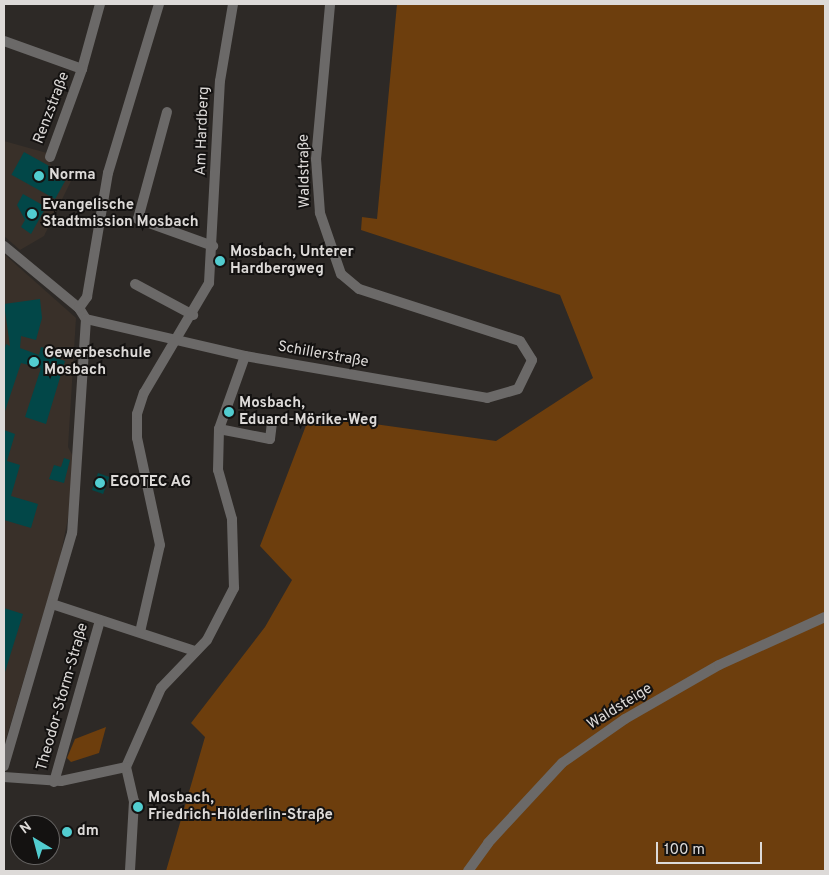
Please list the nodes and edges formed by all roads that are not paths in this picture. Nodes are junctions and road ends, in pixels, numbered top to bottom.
1 (100, 4) edge
2 (159, 4) edge
3 (233, 4) edge
4 (330, 4) edge
5 (4, 41) edge
6 (82, 69) junction
7 (167, 112) dead end
8 (50, 157) dead end
9 (4, 246) edge
10 (214, 246) junction
11 (135, 284) dead end
12 (79, 308) junction
13 (193, 315) junction
14 (86, 319) junction
15 (178, 342) junction
16 (532, 355) joint
17 (246, 356) junction
18 (272, 422) dead end
19 (219, 429) junction
20 (52, 604) junction
21 (825, 617) edge
22 (100, 620) junction
23 (140, 632) junction
24 (195, 651) junction
25 (4, 766) edge
26 (126, 767) junction
27 (4, 777) edge
28 (54, 782) junction
29 (130, 871) edge
30 (468, 871) edge

1 - 6 street, Renzstraße
2 - 12 street
3 - 10 street, Am Hardberg
4 - 16 street, Waldstraße
5 - 6 street, Renzstraße
6 - 8 street, Renzstraße
7 - 10 street
9 - 12 street
10 - 13 street, Am Hardberg
11 - 13 street
12 - 14 street
13 - 15 street, Am Hardberg
14 - 15 street, Schillerstraße
14 - 20 street
15 - 17 street, Schillerstraße
15 - 23 street, Am Hardberg
16 - 17 street, Schillerstraße
17 - 19 street
18 - 19 street
19 - 24 street
20 - 22 street
20 - 25 street
21 - 30 street, Waldsteige
22 - 23 street
22 - 28 street, Theodor-Storm-Straße
23 - 24 street
24 - 26 street
26 - 28 street
26 - 29 street
27 - 28 street

